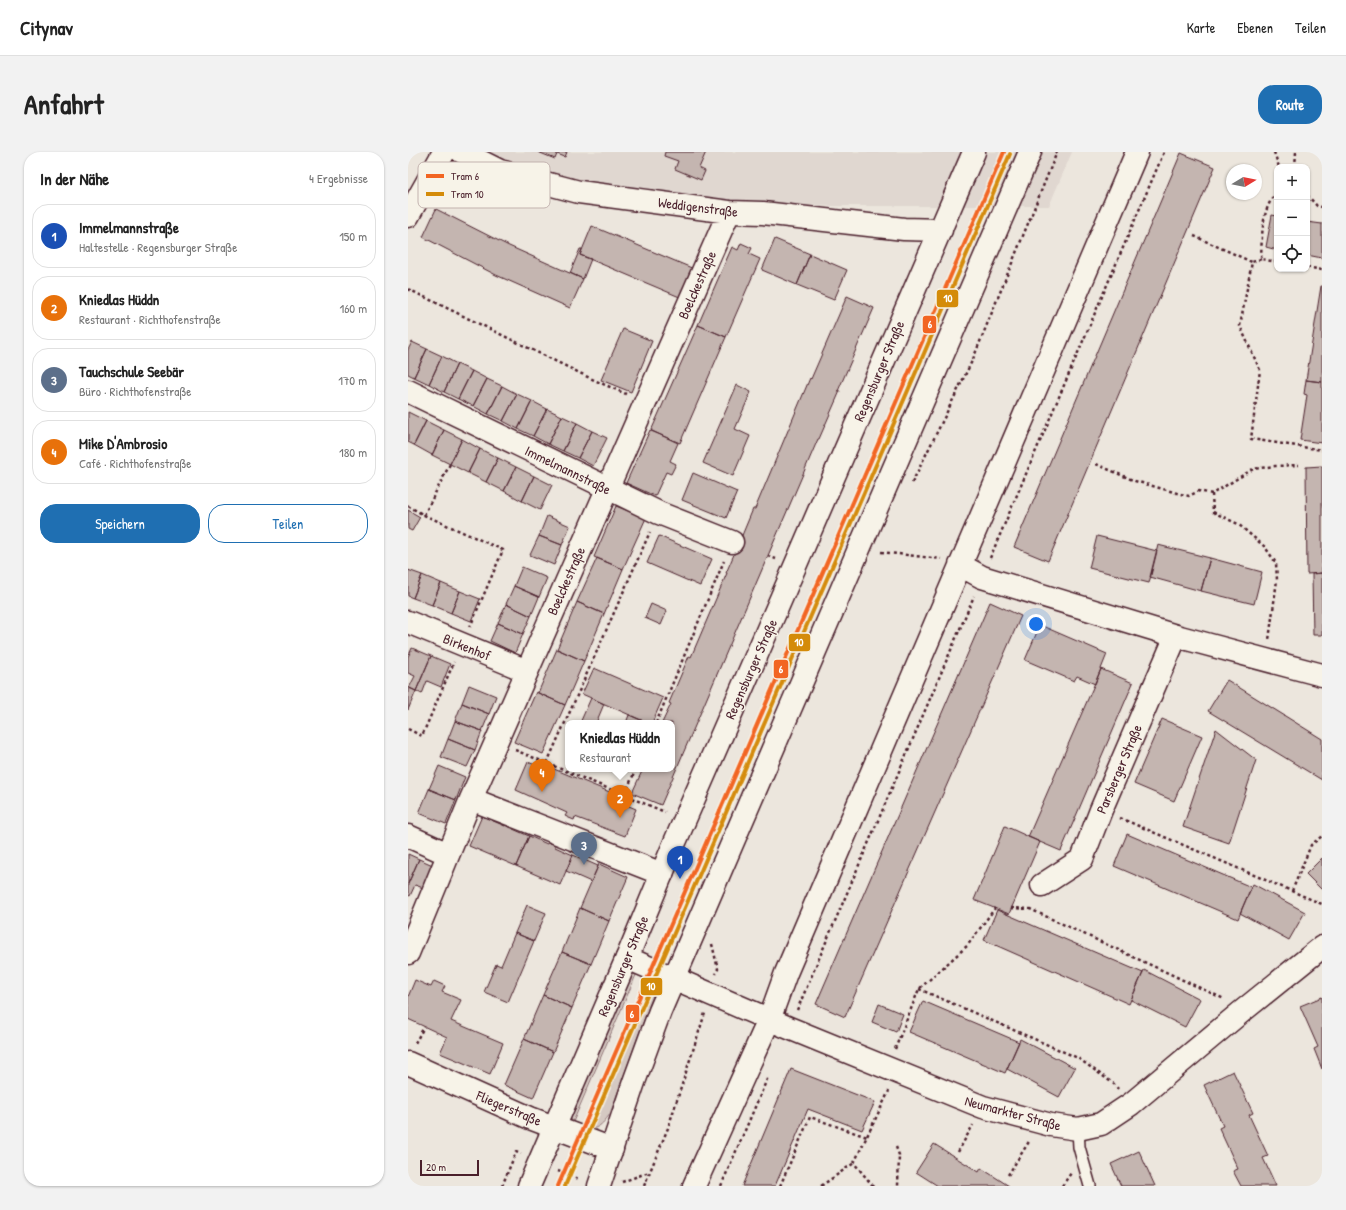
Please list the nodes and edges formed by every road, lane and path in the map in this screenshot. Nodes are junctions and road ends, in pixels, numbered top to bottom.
1 (444, 152) edge
2 (462, 152) edge
3 (974, 152) edge
4 (1030, 152) edge
5 (1057, 152) edge
6 (1137, 152) edge
7 (1164, 152) edge
8 (1274, 152) edge
9 (1296, 152) edge
10 (438, 162) edge
11 (482, 162) edge
12 (1278, 164) edge
13 (1295, 164) edge
14 (550, 184) edge
15 (1274, 195) edge
16 (418, 198) edge
17 (1310, 198) edge
18 (1322, 207) edge
19 (729, 212) junction
20 (408, 216) edge
21 (941, 230) junction
22 (1194, 236) dead end
23 (1261, 259) junction
24 (1274, 261) edge
25 (1252, 262) junction
26 (1310, 268) edge
27 (1322, 270) edge
28 (408, 289) edge
29 (408, 391) edge
30 (645, 402) junction
31 (1322, 450) edge
32 (450, 464) dead end
33 (1096, 464) dead end
34 (1299, 465) dead end
35 (910, 488) dead end
36 (606, 489) junction
37 (1212, 494) junction
38 (408, 506) edge
39 (658, 513) junction
40 (424, 515) junction
41 (732, 542) joint
42 (882, 545) dead end
43 (960, 566) junction
44 (982, 577) junction
45 (408, 622) edge
46 (1176, 636) junction
47 (462, 644) junction
48 (1266, 660) junction
49 (527, 671) junction
50 (1322, 676) edge
51 (566, 720) edge
52 (657, 720) edge
53 (565, 722) edge
54 (408, 729) edge
55 (496, 743) junction
56 (547, 763) junction
57 (565, 770) edge
58 (570, 772) edge
59 (635, 772) edge
60 (625, 794) junction
61 (471, 799) junction
62 (1101, 810) junction
63 (665, 812) dead end
64 (408, 836) edge
65 (1322, 836) edge
66 (448, 854) junction
67 (662, 874) junction
68 (1042, 885) dead end
69 (1292, 891) junction
70 (1322, 904) edge
71 (995, 908) dead end
72 (1011, 908) dead end
73 (711, 941) dead end
74 (1320, 952) edge
75 (408, 953) edge
76 (627, 958) junction
77 (674, 978) junction
78 (919, 989) junction
79 (710, 994) junction
80 (1240, 1012) junction
81 (769, 1020) junction
82 (424, 1027) dead end
83 (789, 1028) junction
84 (411, 1053) edge
85 (892, 1070) junction
86 (771, 1071) dead end
87 (1131, 1104) junction
88 (983, 1107) junction
89 (1041, 1123) junction
90 (554, 1128) junction
91 (1078, 1129) junction
92 (867, 1137) junction
93 (896, 1147) dead end
94 (612, 1149) junction
95 (516, 1152) dead end
96 (958, 1152) dead end
97 (854, 1163) junction
98 (1008, 1175) dead end
99 (502, 1186) edge
100 (529, 1186) edge
101 (599, 1186) edge
102 (644, 1186) edge
103 (694, 1186) edge
104 (722, 1186) edge
105 (780, 1186) edge
106 (821, 1186) edge
107 (873, 1186) edge
108 (898, 1186) edge
109 (1090, 1186) edge

1 - 10 street
2 - 11 street, Weddigenstraße
3 - 21 street, Regensburger Straße
4 - 77 street
5 - 35 path
6 - 43 street
7 - 44 path
8 - 12 path
9 - 13 path
14 - 19 street, Weddigenstraße
15 - 23 path
16 - 20 street
17 - 18 path
19 - 21 street, Weddigenstraße
19 - 30 street, Boelckestraße
21 - 67 street, Regensburger Straße
22 - 25 path
23 - 24 path
23 - 25 path
25 - 31 path
26 - 27 path
28 - 30 path
29 - 36 street, Immelmannstraße
30 - 36 street, Boelckestraße
32 - 40 path
33 - 37 path
34 - 37 path
36 - 39 street, Immelmannstraße
36 - 49 street, Boelckestraße
37 - 48 path
38 - 40 path
39 - 41 street, Immelmannstraße
39 - 51 path
40 - 47 path
41 - 52 path
42 - 43 path
43 - 44 street
43 - 81 street
44 - 46 street
44 - 83 path
45 - 47 street, Birkenhof
46 - 48 street
46 - 62 street, Parsberger Straße
47 - 49 street, Birkenhof
47 - 54 path
48 - 50 street
49 - 55 street, Boelckestraße
53 - 56 path
55 - 56 path
55 - 61 street, Boelckestraße
56 - 57 path
58 - 60 path
59 - 60 path
60 - 63 path
61 - 66 street, Boelckestraße
61 - 67 street
62 - 68 street, Parsberger Straße
62 - 69 path
64 - 66 street
65 - 69 path
66 - 75 street, Boelckestraße
67 - 76 street, Regensburger Straße
69 - 70 path
71 - 78 path
72 - 80 path
73 - 79 path
74 - 80 street, Neumarkter Straße
76 - 77 street, Neumarkter Straße
76 - 90 street, Regensburger Straße
77 - 79 street, Neumarkter Straße
77 - 94 street
78 - 85 path
78 - 87 path
79 - 81 street, Neumarkter Straße
79 - 102 path
80 - 87 street, Neumarkter Straße
81 - 83 street, Neumarkter Straße
81 - 103 street
82 - 84 path
83 - 85 street, Neumarkter Straße
84 - 90 street, Fliegerstraße
85 - 88 street, Neumarkter Straße
85 - 92 path
86 - 104 path
87 - 91 street, Neumarkter Straße
88 - 89 street, Neumarkter Straße
88 - 96 path
89 - 91 street, Neumarkter Straße
89 - 98 path
90 - 94 street, Fliegerstraße
90 - 100 street, Regensburger Straße
91 - 109 lane
92 - 97 path
92 - 105 path
93 - 108 path
94 - 101 street
95 - 99 path
97 - 106 path
97 - 107 path

